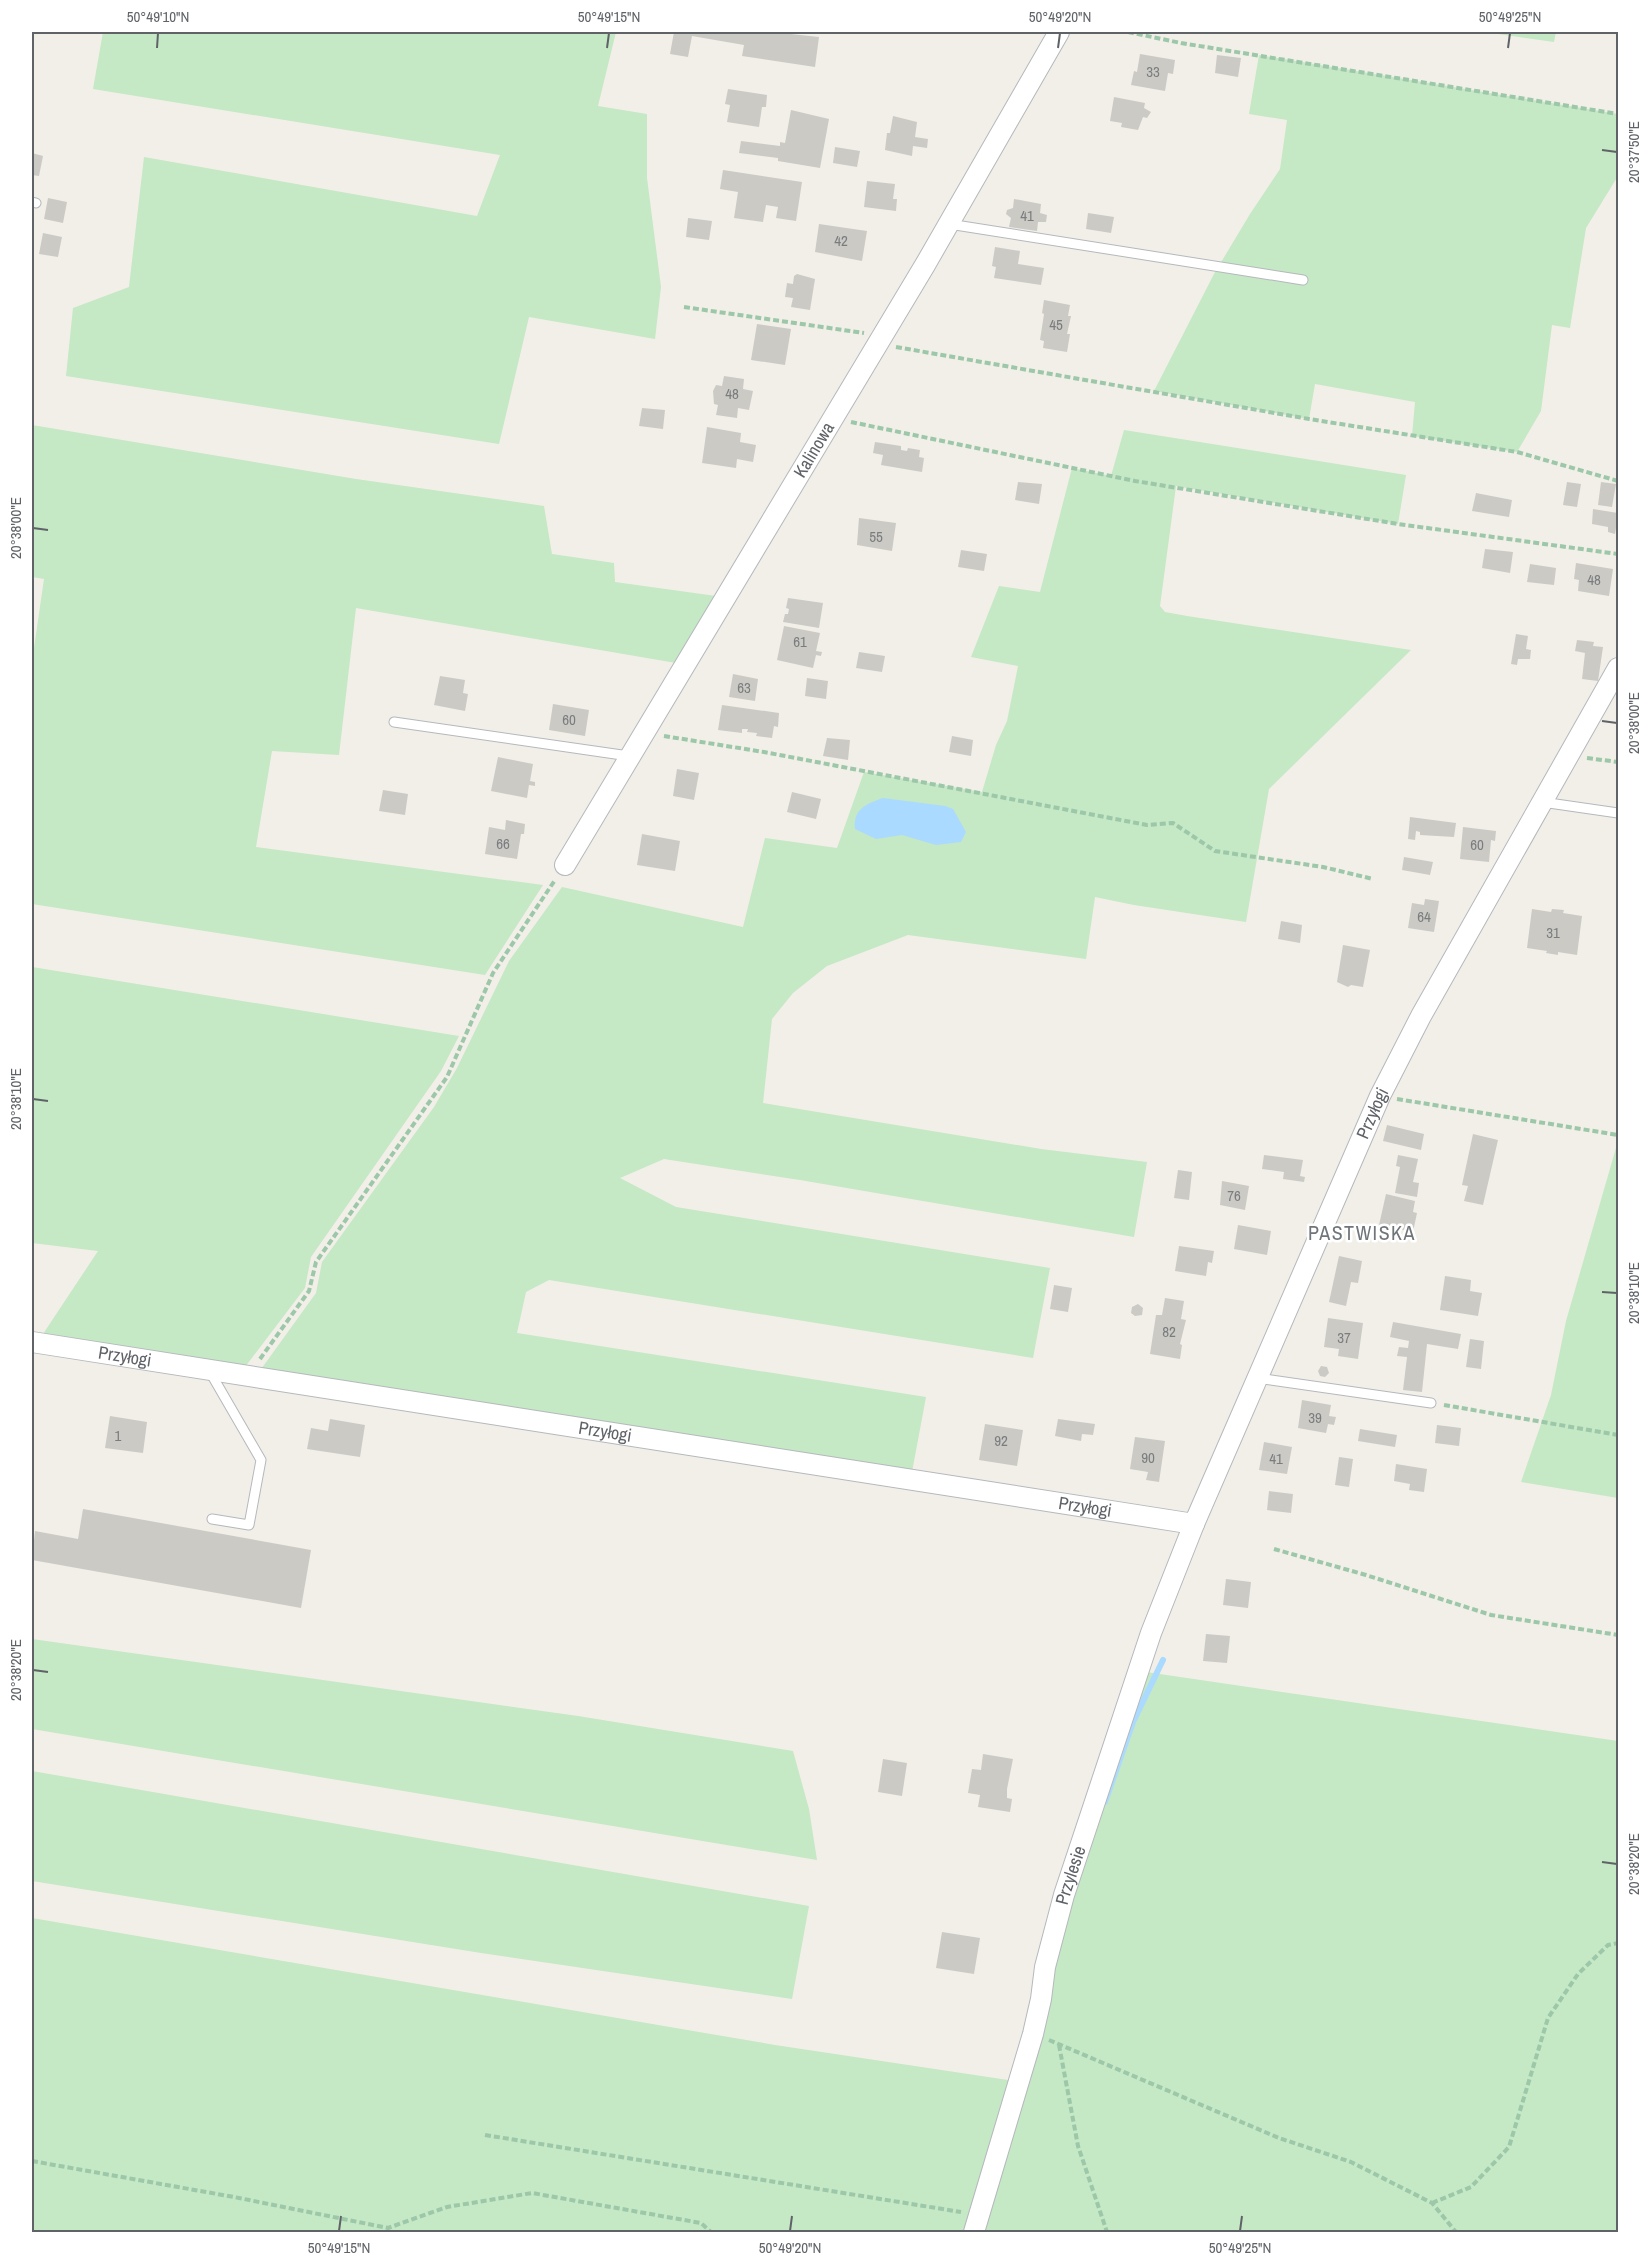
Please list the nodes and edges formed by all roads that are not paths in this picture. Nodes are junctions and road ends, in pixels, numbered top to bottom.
1 (1059, 32) edge
2 (948, 224) junction
3 (1303, 280) dead end
4 (1618, 668) edge
5 (394, 722) dead end
6 (631, 757) junction
7 (1542, 802) junction
8 (1618, 813) edge
9 (565, 865) road end
10 (32, 1342) edge
11 (210, 1371) junction
12 (1257, 1378) junction
13 (1431, 1403) road end
14 (212, 1518) dead end
15 (1194, 1524) junction
16 (974, 2232) edge

1 - 2 street, Kalinowa
2 - 3 lane
2 - 6 street, Kalinowa
4 - 7 street, Przyłogi
5 - 6 lane
6 - 9 street, Kalinowa
7 - 8 lane
7 - 12 street, Przyłogi
10 - 11 street, Przyłogi
11 - 14 lane
11 - 15 street, Przyłogi
12 - 13 lane
12 - 15 street, Przyłogi
15 - 16 street, Przylesie

